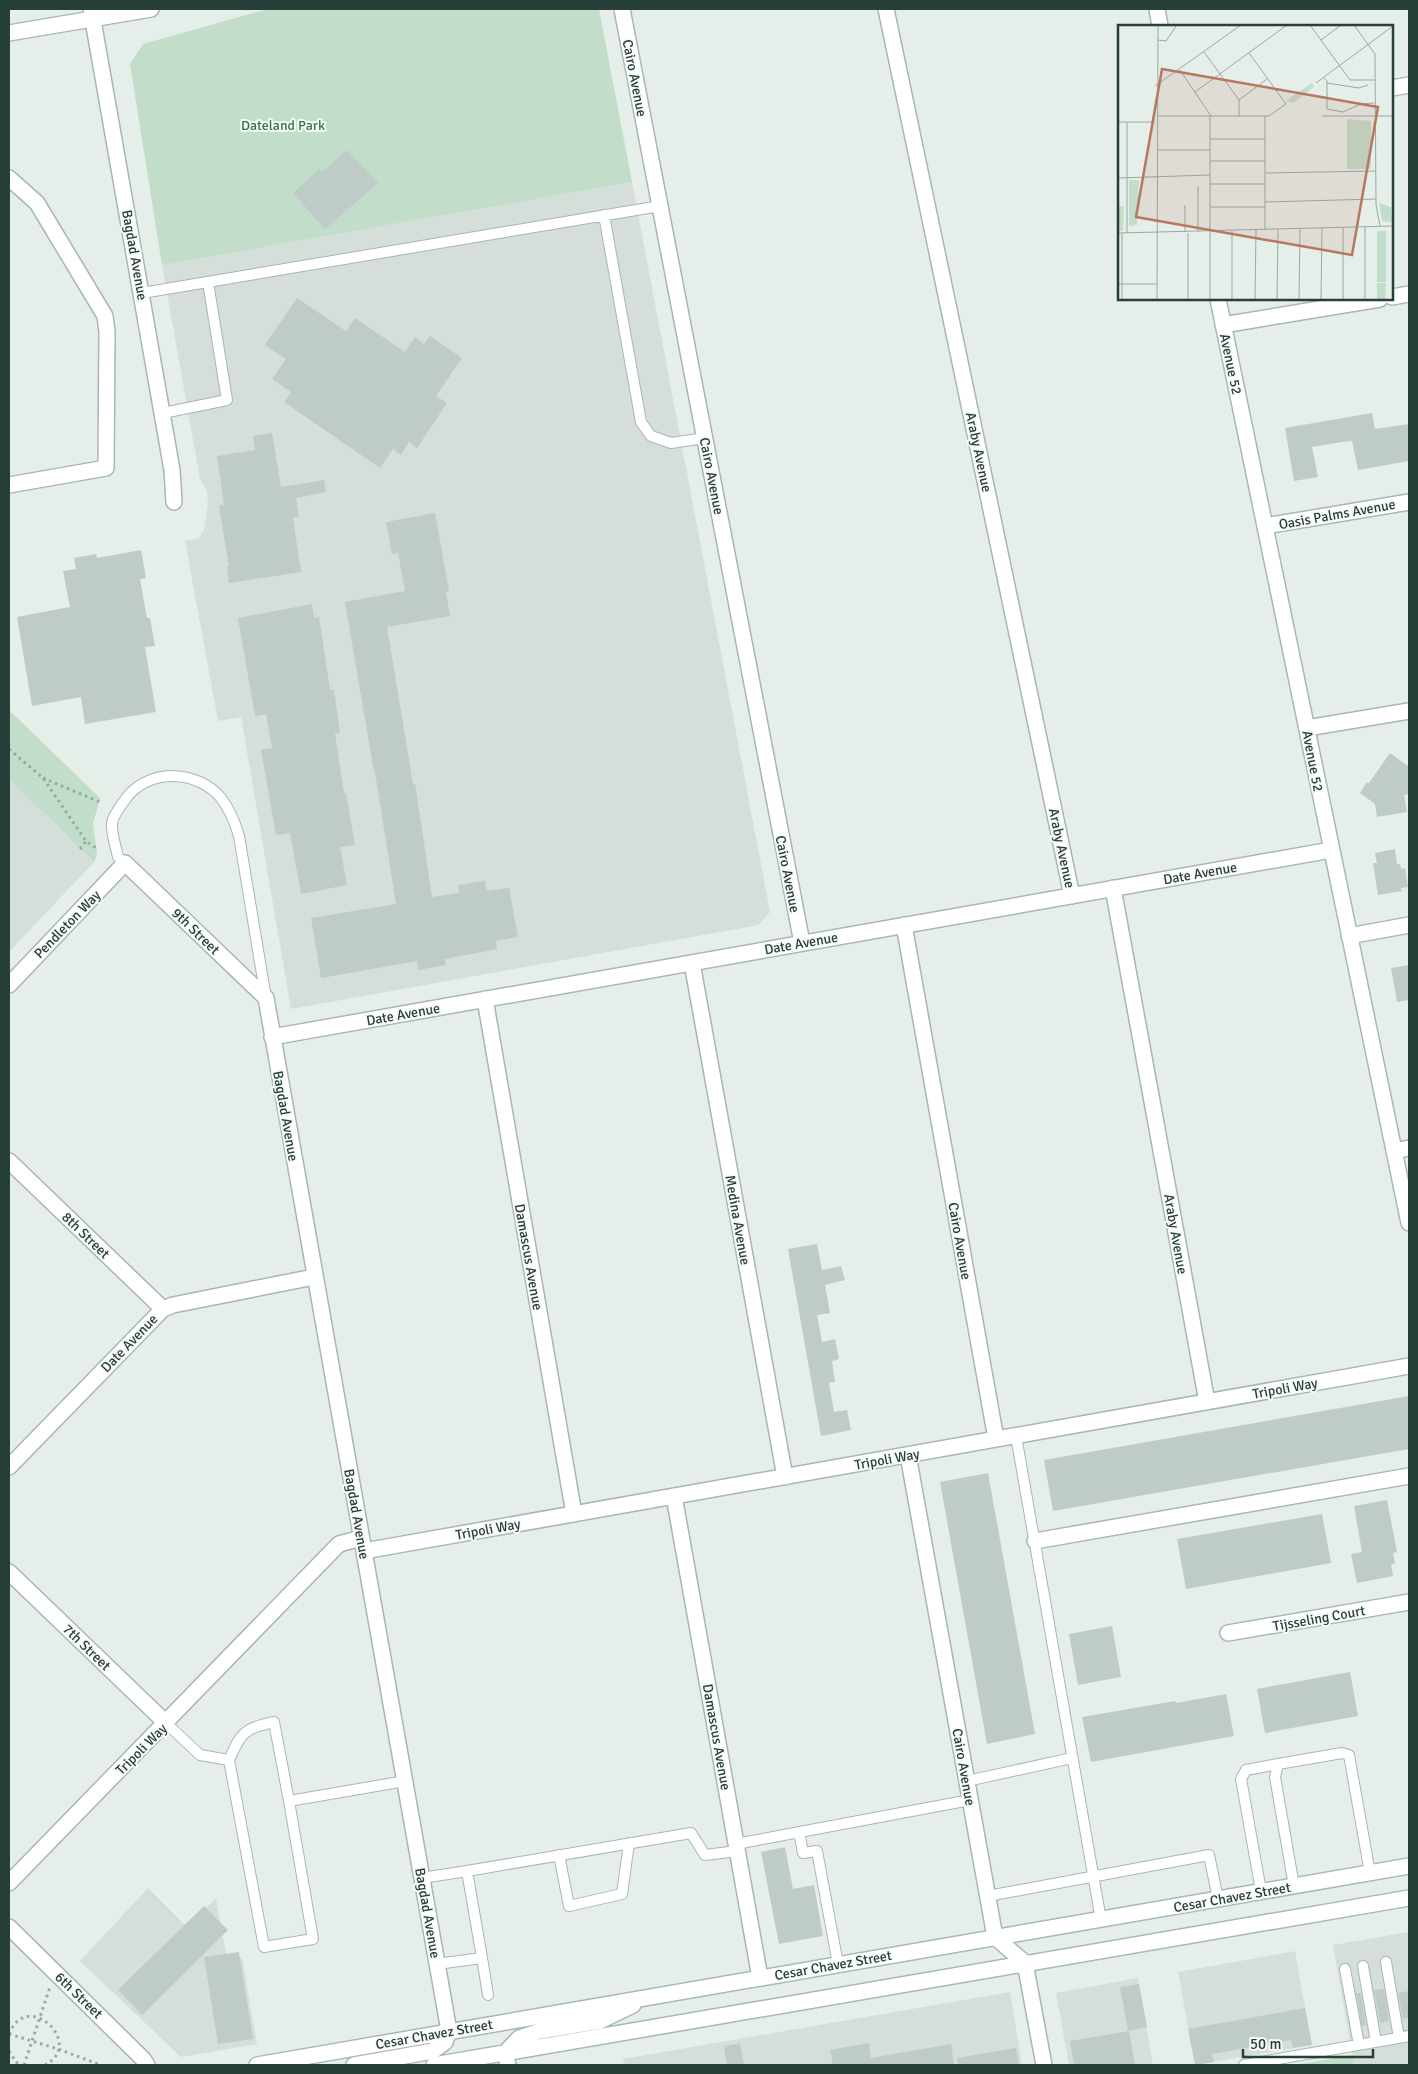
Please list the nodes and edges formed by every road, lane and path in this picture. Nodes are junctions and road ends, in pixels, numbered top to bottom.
1 (151, 9) edge
2 (622, 9) edge
3 (886, 9) edge
4 (1157, 9) edge
5 (92, 14) edge
6 (1160, 25) edge
7 (9, 33) edge
8 (1409, 85) edge
9 (1393, 88) edge
10 (9, 178) edge
11 (660, 206) junction
12 (604, 215) junction
13 (208, 282) junction
14 (142, 293) junction
15 (1409, 294) edge
16 (1393, 297) edge
17 (1218, 300) edge
18 (1374, 300) edge
19 (1223, 325) junction
20 (162, 413) junction
21 (705, 438) junction
22 (9, 485) edge
23 (174, 502) dead end
24 (1409, 502) edge
25 (1265, 526) junction
26 (1409, 711) edge
27 (1307, 728) junction
28 (9, 749) edge
29 (43, 778) junction
30 (100, 802) dead end
31 (86, 841) junction
32 (96, 848) dead end
33 (80, 849) dead end
34 (1331, 850) junction
35 (125, 863) junction
36 (1113, 888) junction
37 (1072, 896) junction
38 (904, 925) junction
39 (1409, 925) edge
40 (1348, 936) junction
41 (802, 943) junction
42 (692, 963) junction
43 (9, 985) edge
44 (266, 998) junction
45 (485, 999) junction
46 (272, 1037) junction
47 (1409, 1148) edge
48 (1394, 1151) junction
49 (9, 1161) edge
50 (1409, 1223) edge
51 (314, 1277) junction
52 (163, 1309) junction
53 (1409, 1366) edge
54 (1207, 1402) junction
55 (1016, 1436) junction
56 (996, 1439) junction
57 (908, 1455) junction
58 (9, 1467) edge
59 (1409, 1476) edge
60 (785, 1477) junction
61 (674, 1496) junction
62 (574, 1514) junction
63 (1035, 1540) junction
64 (363, 1545) junction
65 (9, 1572) edge
66 (1409, 1602) edge
67 (1228, 1633) dead end
68 (166, 1723) junction
69 (1072, 1758) junction
70 (229, 1760) junction
71 (1278, 1764) junction
72 (405, 1781) junction
73 (967, 1781) junction
74 (970, 1800) junction
75 (289, 1801) junction
76 (798, 1832) junction
77 (629, 1843) junction
78 (737, 1848) junction
79 (559, 1855) junction
80 (1409, 1866) edge
81 (467, 1871) junction
82 (1370, 1873) junction
83 (1093, 1876) junction
84 (422, 1878) junction
85 (9, 1883) edge
86 (1294, 1886) junction
87 (1261, 1891) junction
88 (988, 1896) junction
89 (1218, 1898) junction
90 (1409, 1898) edge
91 (1101, 1920) junction
92 (9, 1927) edge
93 (995, 1937) junction
94 (482, 1958) junction
95 (1386, 1962) dead end
96 (1025, 1963) junction
97 (437, 1964) junction
98 (838, 1964) junction
99 (1363, 1966) dead end
100 (1345, 1969) dead end
101 (55, 1972) junction
102 (760, 1978) junction
103 (488, 1995) dead end
104 (651, 1997) junction
105 (40, 2018) junction
106 (449, 2031) junction
107 (9, 2034) edge
108 (1404, 2037) edge
109 (32, 2041) junction
110 (1376, 2042) junction
111 (1359, 2045) junction
112 (58, 2049) junction
113 (9, 2051) edge
114 (506, 2059) edge
115 (22, 2065) edge
116 (45, 2065) edge
117 (101, 2065) edge
118 (147, 2065) edge
119 (257, 2065) edge
120 (354, 2065) edge
121 (434, 2065) edge
122 (1044, 2065) edge
123 (1244, 2065) edge

1 - 5 street
2 - 11 street, Cairo Avenue
3 - 37 street, Araby Avenue
4 - 6 street
5 - 7 street
5 - 14 street, Bagdad Avenue
8 - 9 street
10 - 22 street
11 - 12 lane
11 - 21 street, Cairo Avenue
12 - 13 lane
12 - 21 lane
13 - 14 lane
13 - 20 lane
14 - 20 street, Bagdad Avenue
15 - 16 street
17 - 19 street, Avenue 52
18 - 19 street
19 - 25 street, Avenue 52
20 - 23 street, Bagdad Avenue
21 - 41 street, Cairo Avenue
24 - 25 street, Oasis Palms Avenue
25 - 27 street, Avenue 52
26 - 27 street
27 - 34 street, Avenue 52
28 - 29 path
29 - 30 path
29 - 31 path
31 - 32 path
31 - 33 path
34 - 36 street, Date Avenue
34 - 40 street, Avenue 52
35 - 43 street, Pendleton Way
35 - 44 street, 9th Street
35 - 44 lane
36 - 37 street, Date Avenue
36 - 54 street, Araby Avenue
37 - 38 street, Date Avenue
38 - 41 street, Date Avenue
38 - 56 street, Cairo Avenue
39 - 40 street
40 - 48 street, Avenue 52
41 - 42 street, Date Avenue
42 - 45 street, Date Avenue
42 - 60 street, Medina Avenue
44 - 46 street, Bagdad Avenue
45 - 46 street, Date Avenue
45 - 62 street, Damascus Avenue
46 - 51 street, Bagdad Avenue
47 - 48 street
48 - 50 street, Avenue 52
49 - 52 street, 8th Street
51 - 52 street, Date Avenue
51 - 64 street, Bagdad Avenue
52 - 58 street, Date Avenue
53 - 54 street, Tripoli Way
54 - 55 street, Tripoli Way
55 - 56 street, Tripoli Way
55 - 63 lane
56 - 57 street, Tripoli Way
57 - 60 street, Tripoli Way
57 - 73 street, Cairo Avenue
59 - 63 street
60 - 61 street, Tripoli Way
61 - 62 street, Tripoli Way
61 - 78 street, Damascus Avenue
62 - 64 street, Tripoli Way
63 - 69 lane
64 - 68 street, Tripoli Way
64 - 72 street, Bagdad Avenue
65 - 68 street, 7th Street
66 - 67 street, Tijsseling Court
68 - 70 lane
68 - 85 street, Tripoli Way
69 - 73 lane
69 - 83 lane
70 - 75 lane
70 - 75 lane
71 - 82 lane
71 - 86 lane
71 - 87 lane
72 - 75 lane
72 - 84 street, Bagdad Avenue
73 - 74 street, Cairo Avenue
74 - 76 lane
74 - 88 street, Cairo Avenue
76 - 78 lane
76 - 98 lane
77 - 78 lane
77 - 79 lane
77 - 79 lane
78 - 102 street, Damascus Avenue
79 - 81 lane
80 - 82 street, Cesar Chavez Street
81 - 84 lane
81 - 94 lane
82 - 86 street, Cesar Chavez Street
83 - 88 lane
83 - 89 lane
83 - 91 lane
84 - 97 street, Bagdad Avenue
86 - 87 street, Cesar Chavez Street
87 - 89 street, Cesar Chavez Street
88 - 93 street, Cairo Avenue
89 - 91 street, Cesar Chavez Street
90 - 96 street
91 - 93 street, Cesar Chavez Street
92 - 101 street, 6th Street
93 - 96 street
93 - 98 street, Cesar Chavez Street
94 - 97 lane
94 - 103 lane
95 - 108 lane
96 - 114 street
96 - 122 street
97 - 106 street, Bagdad Avenue
98 - 102 street, Cesar Chavez Street
99 - 110 lane
100 - 111 lane
101 - 105 path
101 - 118 street, 6th Street
102 - 104 street, Cesar Chavez Street
104 - 106 street, Cesar Chavez Street
104 - 114 street
105 - 107 path
105 - 109 path
105 - 112 path
106 - 119 street, Cesar Chavez Street
106 - 120 street
107 - 109 path
108 - 110 lane
109 - 112 path
109 - 115 path
110 - 111 lane
111 - 123 lane
112 - 116 path
112 - 117 path
113 - 115 path
114 - 121 street

